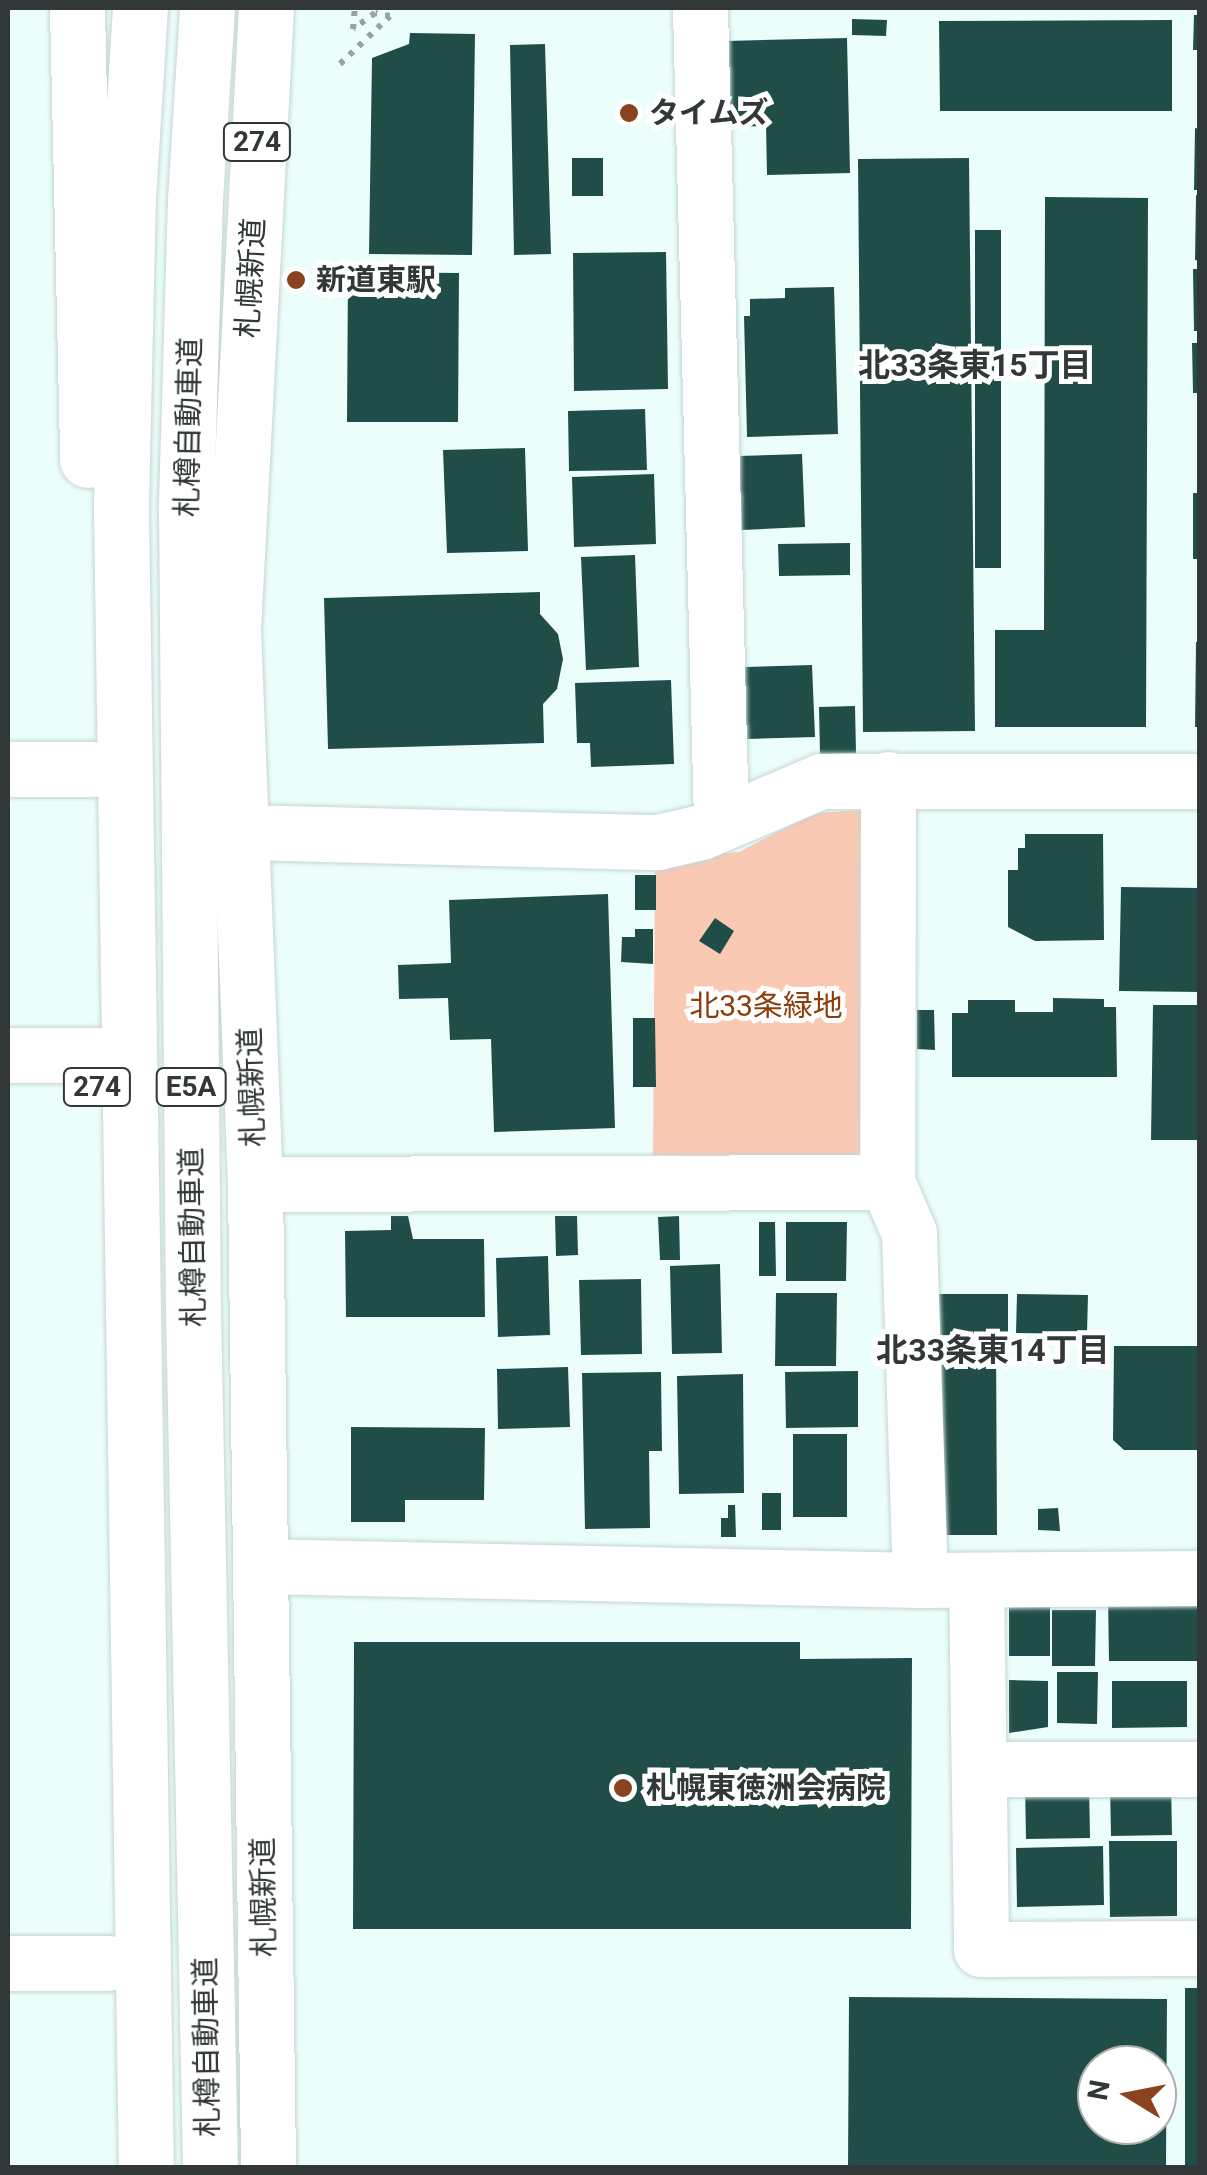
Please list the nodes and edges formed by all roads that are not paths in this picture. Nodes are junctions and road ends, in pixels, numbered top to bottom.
1 (77, 8) edge
2 (140, 8) edge
3 (207, 8) edge
4 (266, 8) edge
5 (700, 8) edge
6 (8, 768) edge
7 (94, 769) junction
8 (888, 779) junction
9 (1200, 780) edge
10 (721, 820) junction
11 (243, 832) junction
12 (8, 1055) edge
13 (97, 1055) junction
14 (887, 1182) junction
15 (255, 1184) junction
16 (260, 1566) junction
17 (1200, 1578) edge
18 (920, 1580) junction
19 (976, 1580) junction
20 (979, 1769) junction
21 (1200, 1769) edge
22 (1200, 1948) edge
23 (8, 1962) edge
24 (108, 1963) junction
25 (110, 2168) edge
26 (146, 2168) edge
27 (210, 2168) edge
28 (268, 2168) edge

1 - 7 main road, 274
2 - 26 main road, 札樽自動車道 / E5A
3 - 27 main road, 札樽自動車道 / E5A
4 - 11 main road, 札幌新道 / 274
5 - 10 main road
6 - 7 main road
7 - 13 main road, 274
8 - 9 main road
8 - 10 main road
8 - 14 main road
10 - 11 main road
11 - 15 main road, 札幌新道 / 274
12 - 13 main road
13 - 24 main road, 274
14 - 15 main road
14 - 18 main road
15 - 16 main road, 札幌新道 / 274
16 - 18 main road
16 - 28 main road, 札幌新道 / 274
17 - 19 main road
18 - 19 main road
19 - 20 main road
20 - 21 main road
20 - 22 main road
23 - 24 main road
24 - 25 main road, 274

